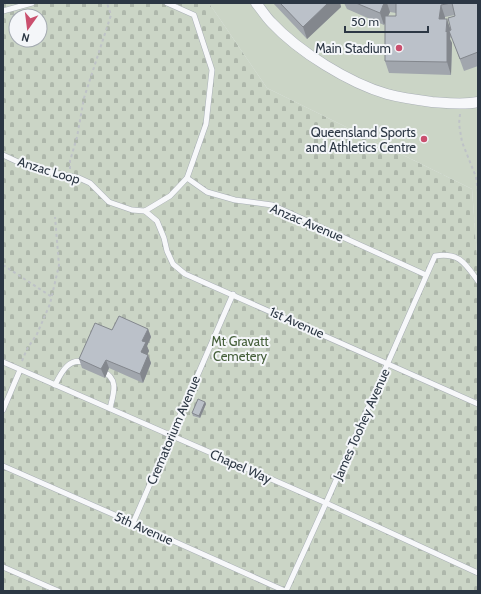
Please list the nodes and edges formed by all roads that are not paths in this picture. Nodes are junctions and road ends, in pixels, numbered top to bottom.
1 (32, 3) edge
2 (167, 3) edge
3 (256, 3) edge
4 (3, 11) edge
5 (478, 102) edge
6 (3, 155) edge
7 (187, 178) junction
8 (145, 211) junction
9 (426, 275) junction
10 (478, 282) edge
11 (232, 294) junction
12 (3, 362) edge
13 (388, 363) junction
14 (89, 365) edge
15 (96, 368) edge
16 (20, 370) junction
17 (54, 385) junction
18 (478, 404) edge
19 (110, 408) junction
20 (3, 410) edge
21 (172, 435) junction
22 (3, 466) edge
23 (326, 503) junction
24 (133, 522) junction
25 (3, 566) edge
26 (478, 573) edge
27 (58, 591) edge
28 (285, 591) edge

1 - 4 lane
2 - 7 lane
3 - 5 street
6 - 8 lane, Anzac Loop
7 - 8 lane
7 - 9 lane, Anzac Avenue
8 - 11 lane, 1st Avenue
9 - 10 lane, James Toohey Avenue
9 - 13 lane, James Toohey Avenue
11 - 13 lane, 1st Avenue
11 - 21 lane, Crematorium Avenue
12 - 16 lane, Chapel Way
13 - 18 lane, 1st Avenue
13 - 23 lane, James Toohey Avenue
14 - 17 lane
15 - 19 lane
16 - 17 lane, Chapel Way
16 - 20 lane
17 - 19 lane, Chapel Way
19 - 21 lane, Chapel Way
21 - 23 lane, Chapel Way
21 - 24 lane, Crematorium Avenue
22 - 24 lane, 5th Avenue
23 - 26 lane, Chapel Way
23 - 28 lane, James Toohey Avenue
24 - 28 lane, 5th Avenue
25 - 27 lane

